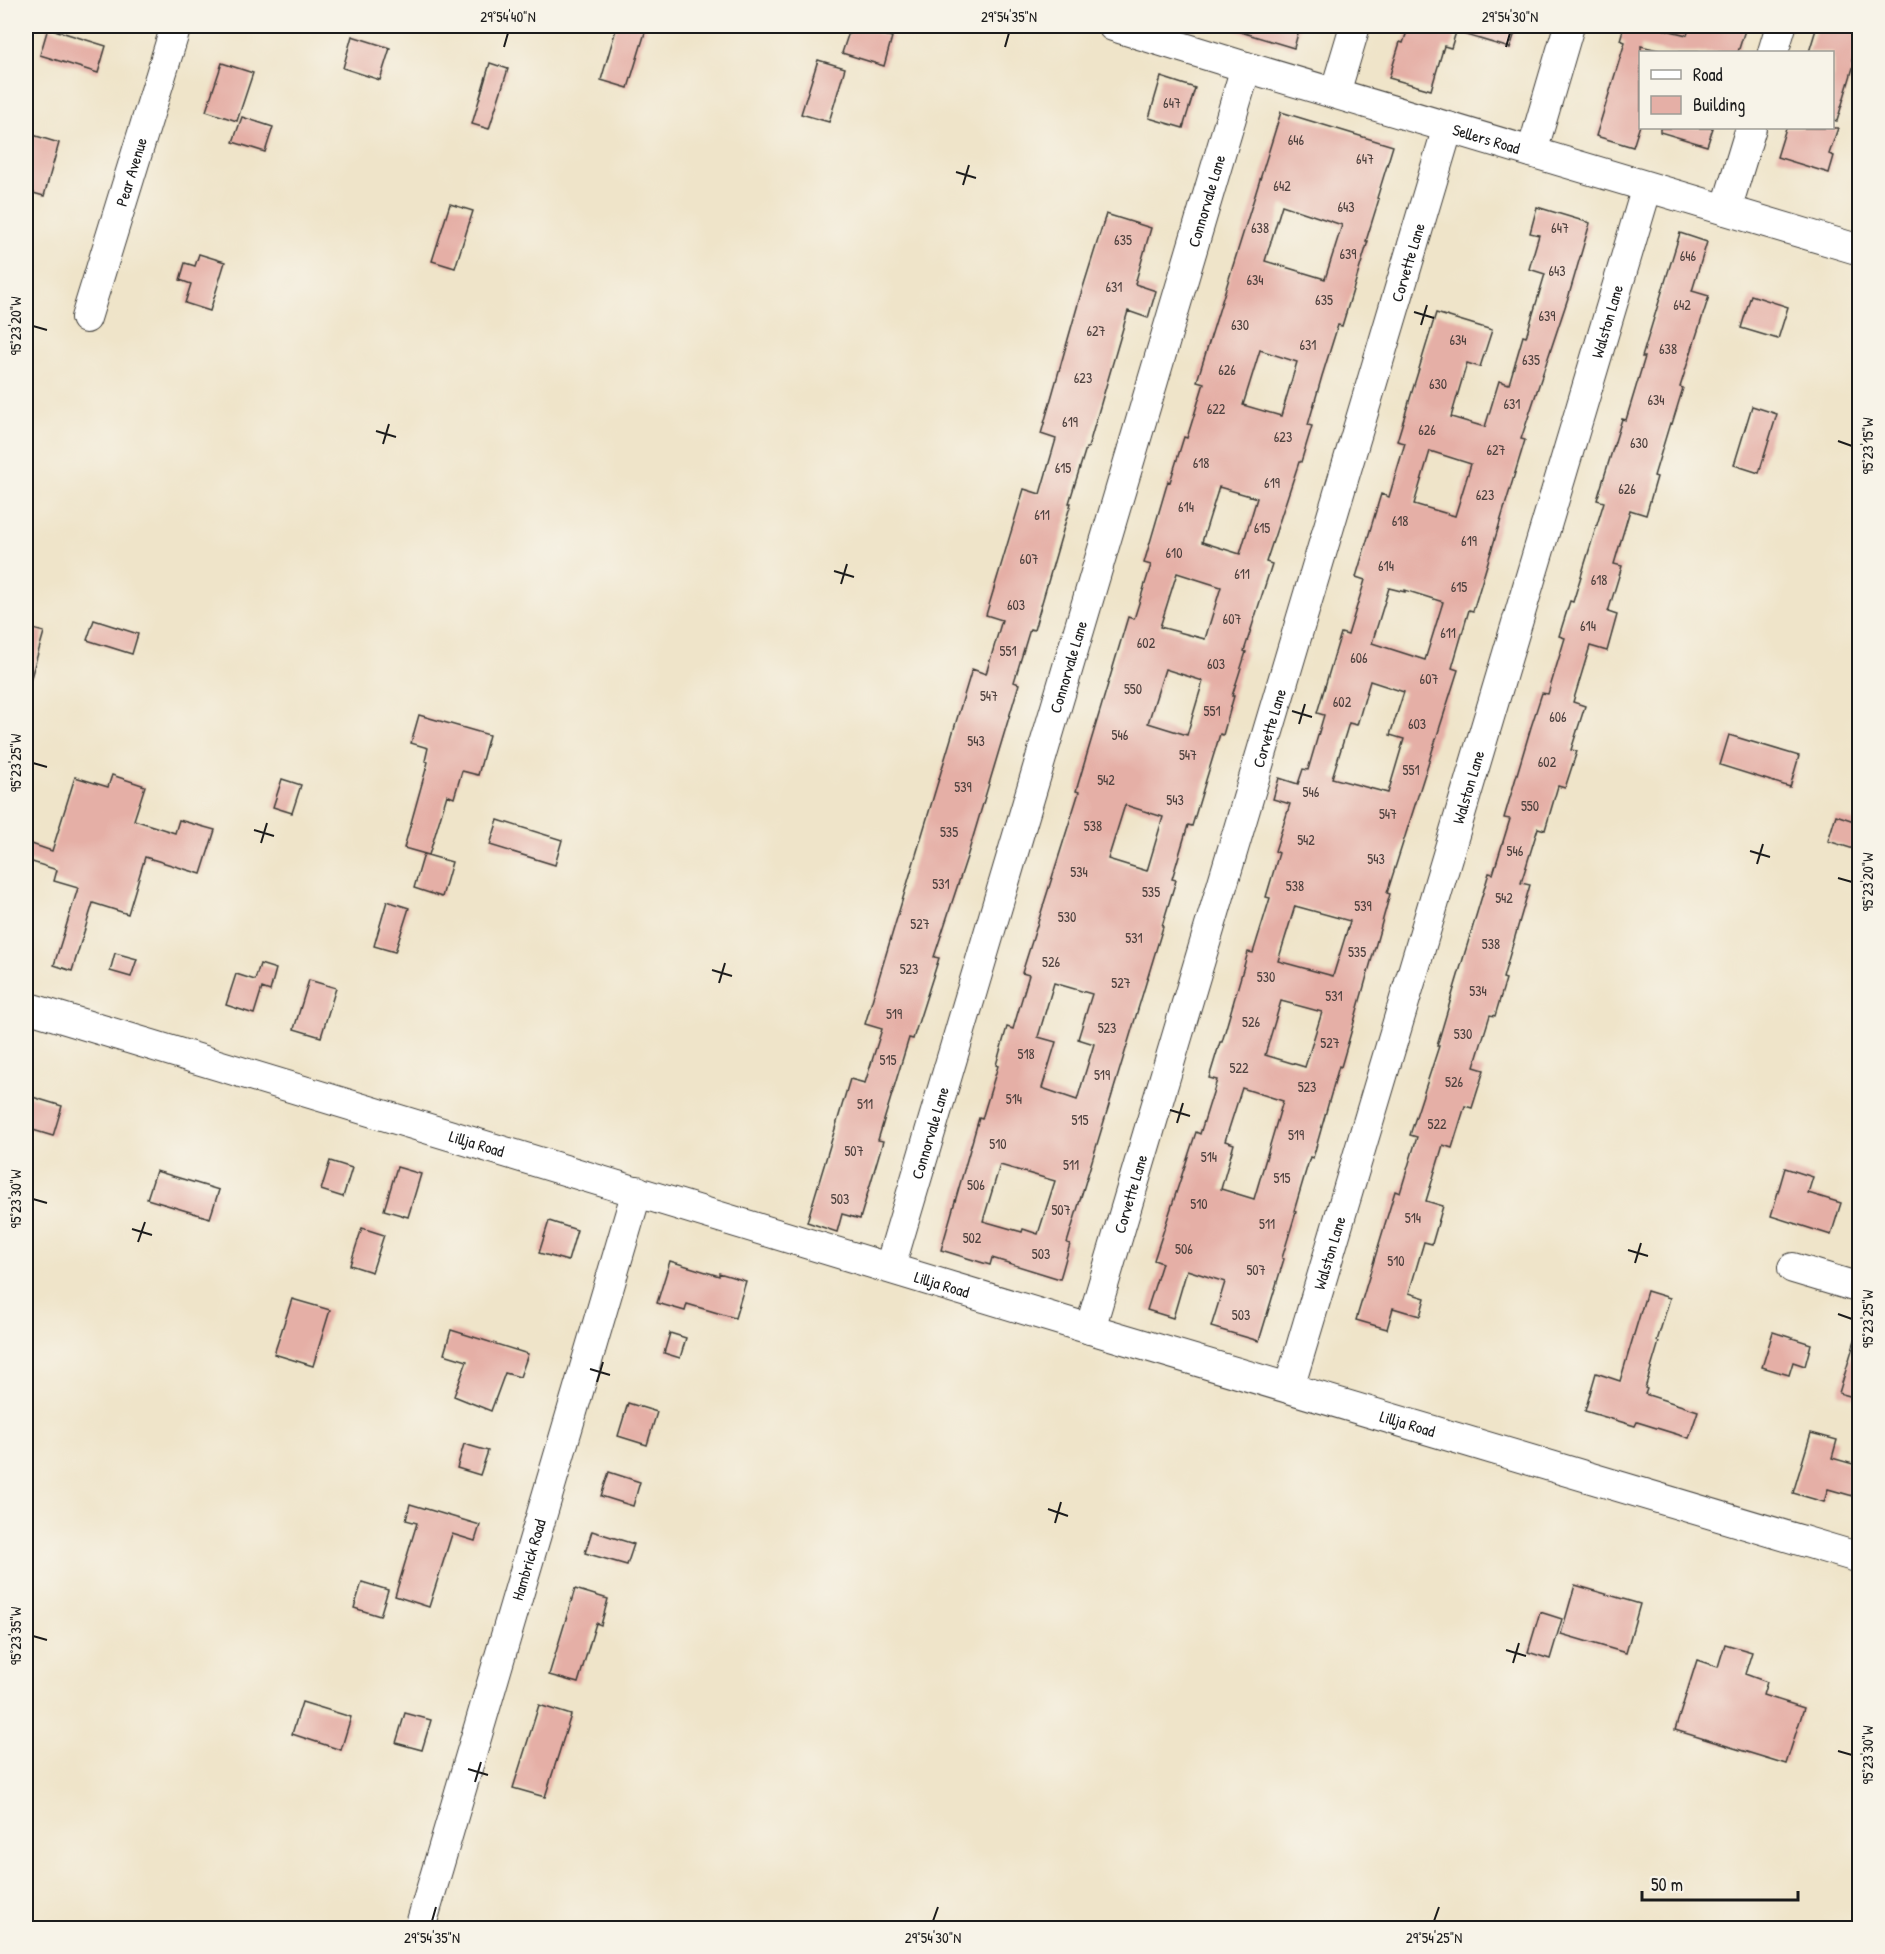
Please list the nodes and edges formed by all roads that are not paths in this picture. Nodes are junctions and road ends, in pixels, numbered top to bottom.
1 (176, 26) edge
2 (1355, 26) edge
3 (1569, 26) edge
4 (1781, 26) edge
5 (1121, 27) edge
6 (1773, 51) edge
7 (1246, 67) junction
8 (1335, 93) junction
9 (1448, 127) junction
10 (1751, 129) edge
11 (1532, 152) junction
12 (1647, 187) junction
13 (1726, 210) junction
14 (1860, 250) edge
15 (86, 318) dead end
16 (26, 1006) edge
17 (637, 1191) junction
18 (890, 1267) junction
19 (1793, 1268) dead end
20 (1860, 1288) edge
21 (1090, 1329) junction
22 (1289, 1388) junction
23 (1860, 1558) edge
24 (420, 1929) edge

1 - 15 street, Pear Avenue
2 - 8 street
3 - 11 street
4 - 6 street
5 - 7 street, Sellers Road
7 - 8 street, Sellers Road
7 - 18 street, Connorvale Lane
8 - 9 street, Sellers Road
9 - 11 street, Sellers Road
9 - 21 street, Corvette Lane
10 - 13 street
11 - 12 street, Sellers Road
12 - 13 street, Sellers Road
12 - 22 street, Walston Lane
13 - 14 street, Sellers Road
16 - 17 street, Lillja Road
17 - 18 street, Lillja Road
17 - 24 street, Hambrick Road
18 - 21 street, Lillja Road
19 - 20 street
21 - 22 street, Lillja Road
22 - 23 street, Lillja Road

